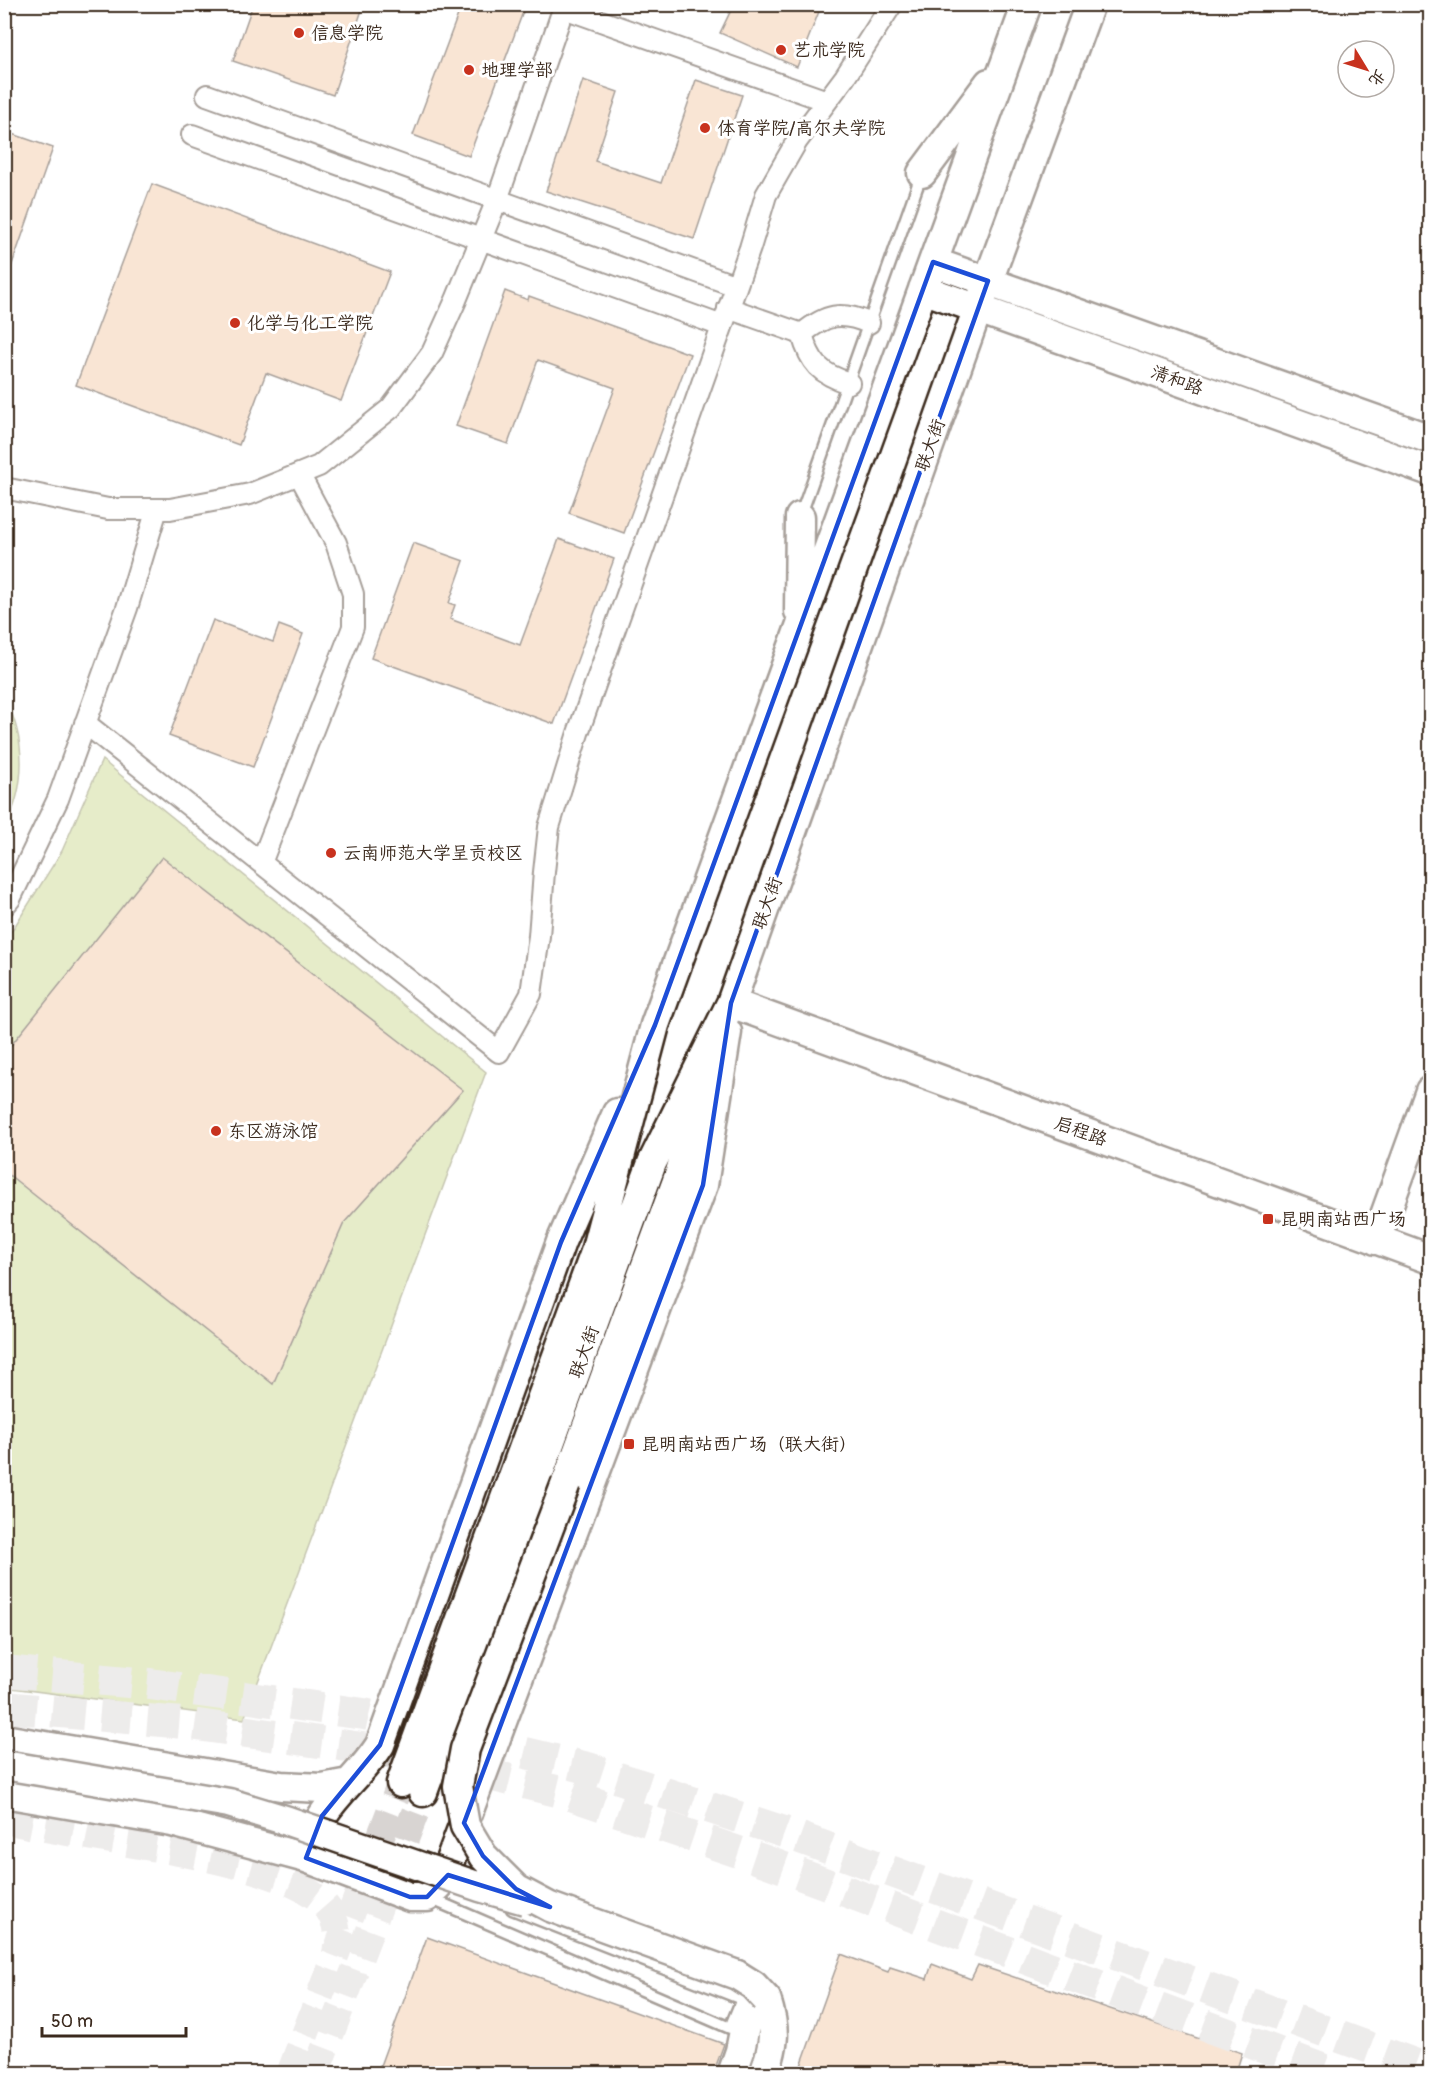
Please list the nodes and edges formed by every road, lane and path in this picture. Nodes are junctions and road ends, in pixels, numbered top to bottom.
1 (892, 4) edge
2 (1027, 4) edge
3 (1090, 4) edge
4 (565, 6) edge
5 (1007, 60) junction
6 (207, 95) dead end
7 (826, 101) junction
8 (192, 135) dead end
9 (922, 173) joint
10 (496, 200) junction
11 (481, 240) junction
12 (933, 262) junction
13 (988, 281) junction
14 (736, 286) junction
15 (923, 289) junction
16 (978, 308) junction
17 (725, 317) junction
18 (869, 323) junction
19 (802, 334) junction
20 (849, 383) junction
21 (1431, 439) edge
22 (1431, 471) edge
23 (299, 474) junction
24 (4, 488) edge
25 (157, 509) junction
26 (800, 517) joint
27 (799, 631) junction
28 (86, 723) junction
29 (261, 863) junction
30 (4, 906) edge
31 (731, 1004) junction
32 (655, 1025) junction
33 (1431, 1091) edge
34 (1376, 1240) junction
35 (1431, 1259) edge
36 (4, 1739) edge
37 (4, 1765) edge
38 (349, 1783) junction
39 (4, 1793) edge
40 (451, 1857) junction
41 (306, 1858) junction
42 (427, 1897) junction
43 (550, 1907) junction
44 (737, 1975) junction
45 (732, 2073) edge
46 (764, 2073) edge

1 - 7 street
2 - 5 main road, 联大街
3 - 13 main road, 联大街
4 - 7 street
4 - 10 street
5 - 9 main road
5 - 12 main road, 联大街
6 - 10 street
7 - 14 street
8 - 11 street
9 - 18 lane
10 - 11 street
10 - 14 street
11 - 17 street
11 - 23 street
12 - 13 main road, 清和路
12 - 15 main road, 联大街
13 - 16 main road, 联大街
13 - 21 main road, 清和路
14 - 17 street
15 - 16 main road, 清和路
15 - 27 main road, 联大街
16 - 22 main road, 清和路
16 - 31 main road, 联大街
17 - 19 street
17 - 29 street
18 - 19 street
18 - 20 lane
19 - 20 street
20 - 26 lane
23 - 25 street
23 - 29 street
24 - 25 street
25 - 28 street
26 - 27 main road
27 - 32 main road, 联大街
28 - 29 street
28 - 30 street
31 - 32 main road, 联大街
31 - 34 main road, 启程路
31 - 40 main road
31 - 43 main road, bridge
32 - 38 main road
33 - 34 main road
34 - 35 main road, 启程路
36 - 38 main road
37 - 43 main road, bridge
38 - 41 main road
39 - 41 main road
40 - 42 main road
40 - 42 lane
41 - 42 main road
43 - 44 main road, bridge
44 - 45 main road, bridge
44 - 46 main road, bridge

